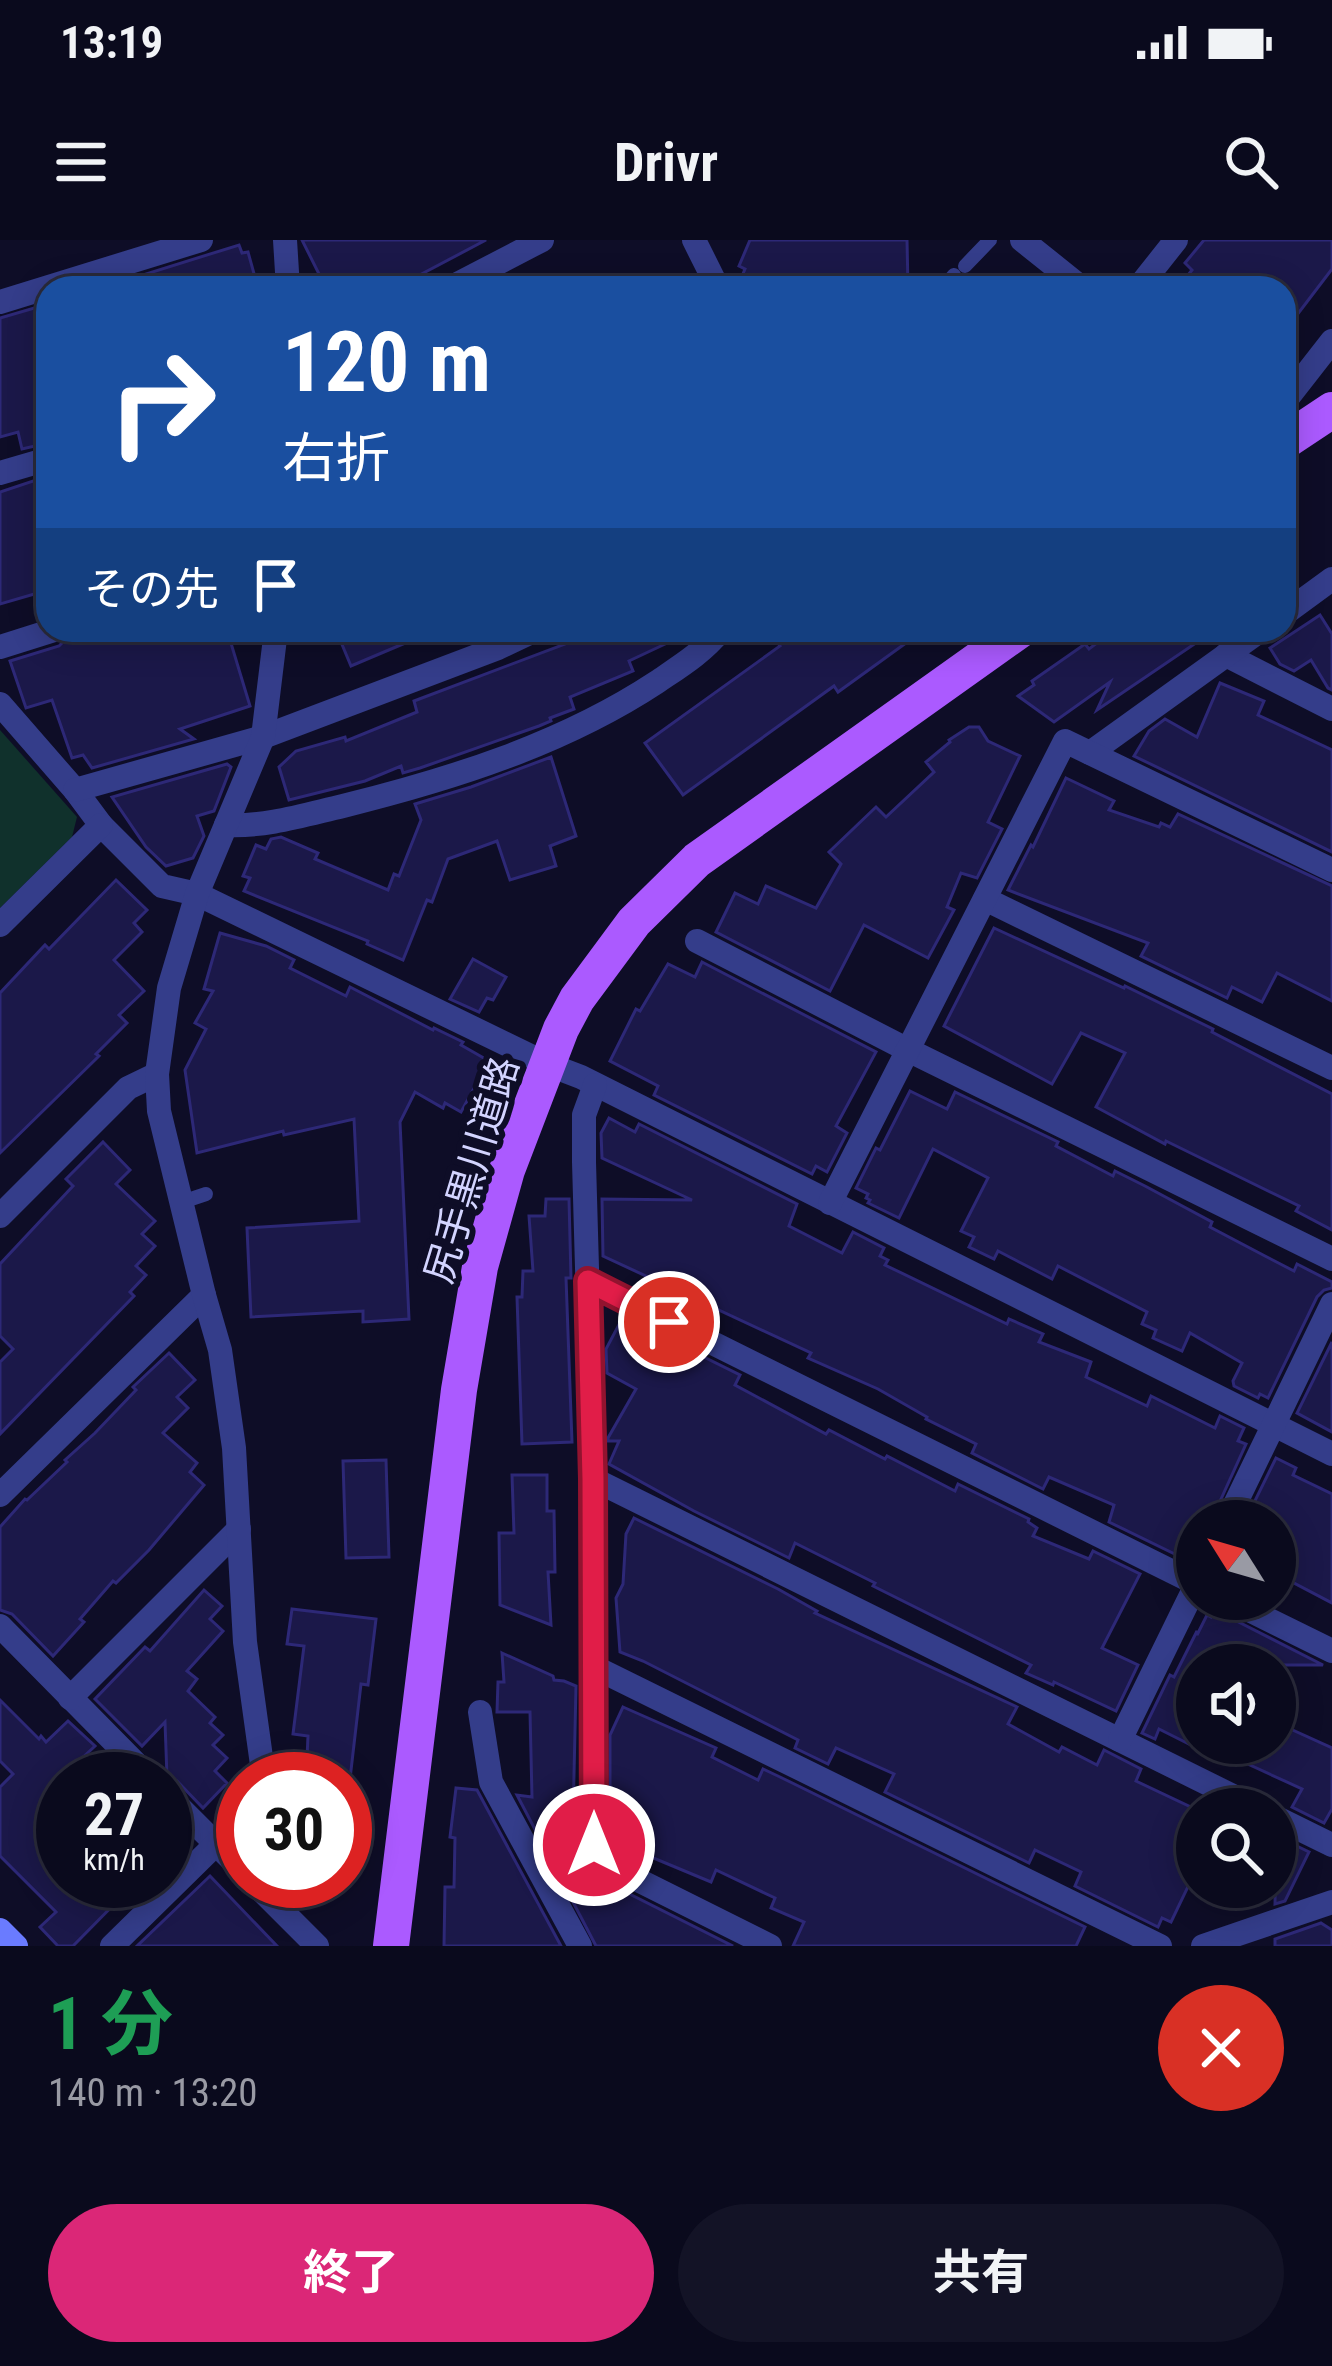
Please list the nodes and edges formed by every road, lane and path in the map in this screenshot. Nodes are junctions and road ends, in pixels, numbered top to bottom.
1 (201, 240) edge
2 (286, 240) edge
3 (542, 240) edge
4 (990, 240) edge
5 (1022, 240) edge
6 (1176, 240) edge
7 (705, 246) edge
8 (84, 276) edge
9 (288, 276) edge
10 (473, 276) edge
11 (714, 276) edge
12 (954, 276) edge
13 (1067, 276) edge
14 (1148, 276) edge
15 (36, 291) edge
16 (0, 302) edge
17 (1332, 341) edge
18 (1296, 387) edge
19 (1332, 410) edge
20 (1296, 434) edge
21 (36, 462) edge
22 (0, 473) edge
23 (1332, 579) edge
24 (1296, 605) edge
25 (36, 636) edge
26 (275, 642) edge
27 (511, 642) edge
28 (711, 642) edge
29 (1003, 642) edge
30 (1245, 642) edge
31 (0, 647) edge
32 (1226, 656) junction
33 (0, 704) edge
34 (1332, 709) edge
35 (263, 737) junction
36 (1090, 753) junction
37 (75, 790) junction
38 (101, 825) junction
39 (226, 825) junction
40 (1332, 870) edge
41 (197, 894) junction
42 (985, 899) junction
43 (0, 925) edge
44 (697, 941) dead end
45 (908, 1050) junction
46 (547, 1064) junction
47 (1332, 1068) edge
48 (157, 1075) junction
49 (595, 1084) junction
50 (830, 1203) junction
51 (0, 1216) edge
52 (1332, 1259) edge
53 (588, 1281) junction
54 (204, 1295) junction
55 (1332, 1304) edge
56 (1273, 1425) junction
57 (1332, 1454) edge
58 (593, 1479) junction
59 (0, 1496) edge
60 (1237, 1500) edge
61 (239, 1529) junction
62 (1176, 1574) edge
63 (1179, 1620) edge
64 (1269, 1620) edge
65 (0, 1627) edge
66 (1332, 1651) edge
67 (594, 1667) junction
68 (70, 1698) junction
69 (480, 1712) dead end
70 (1120, 1740) junction
71 (124, 1752) edge
72 (260, 1752) edge
73 (1217, 1788) edge
74 (192, 1820) edge
75 (1296, 1827) edge
76 (216, 1844) joint
77 (1332, 1845) edge
78 (1332, 1902) edge
79 (279, 1908) edge
80 (0, 1930) edge
81 (16, 1946) edge
82 (112, 1946) edge
83 (317, 1946) edge
84 (391, 1946) edge
85 (580, 1946) edge
86 (770, 1946) edge
87 (1160, 1946) edge
88 (1203, 1946) edge

1 - 8 street
2 - 9 street
3 - 10 street
4 - 12 lane
5 - 13 street
6 - 14 street
7 - 11 street
15 - 16 street
17 - 18 street
19 - 20 main road
21 - 22 street
23 - 24 street
25 - 31 street
26 - 35 street
27 - 35 street
28 - 39 street
29 - 46 main road, 尻手黒川道路
30 - 32 street
32 - 34 street
32 - 36 street
33 - 37 street
35 - 37 street
35 - 39 street
36 - 40 street
36 - 42 street
37 - 38 street
38 - 41 street
38 - 43 street
39 - 41 street
41 - 46 street
41 - 48 street
42 - 45 street
42 - 47 street
44 - 45 street
45 - 50 street
45 - 52 street
46 - 49 street
46 - 84 main road, 尻手黒川道路
48 - 51 street
48 - 54 street
49 - 50 street
49 - 53 street
50 - 56 street
53 - 58 street
53 - 62 street
54 - 59 street
54 - 61 street
55 - 56 street
56 - 57 street
56 - 60 street
58 - 67 street
58 - 70 street
61 - 68 street
61 - 72 street
63 - 70 street
64 - 66 street
65 - 68 street
67 - 86 street
67 - 87 street
68 - 71 street
69 - 85 street
70 - 73 street
74 - 76 street
75 - 77 street
76 - 82 street
78 - 88 street
79 - 83 street
80 - 81 street

